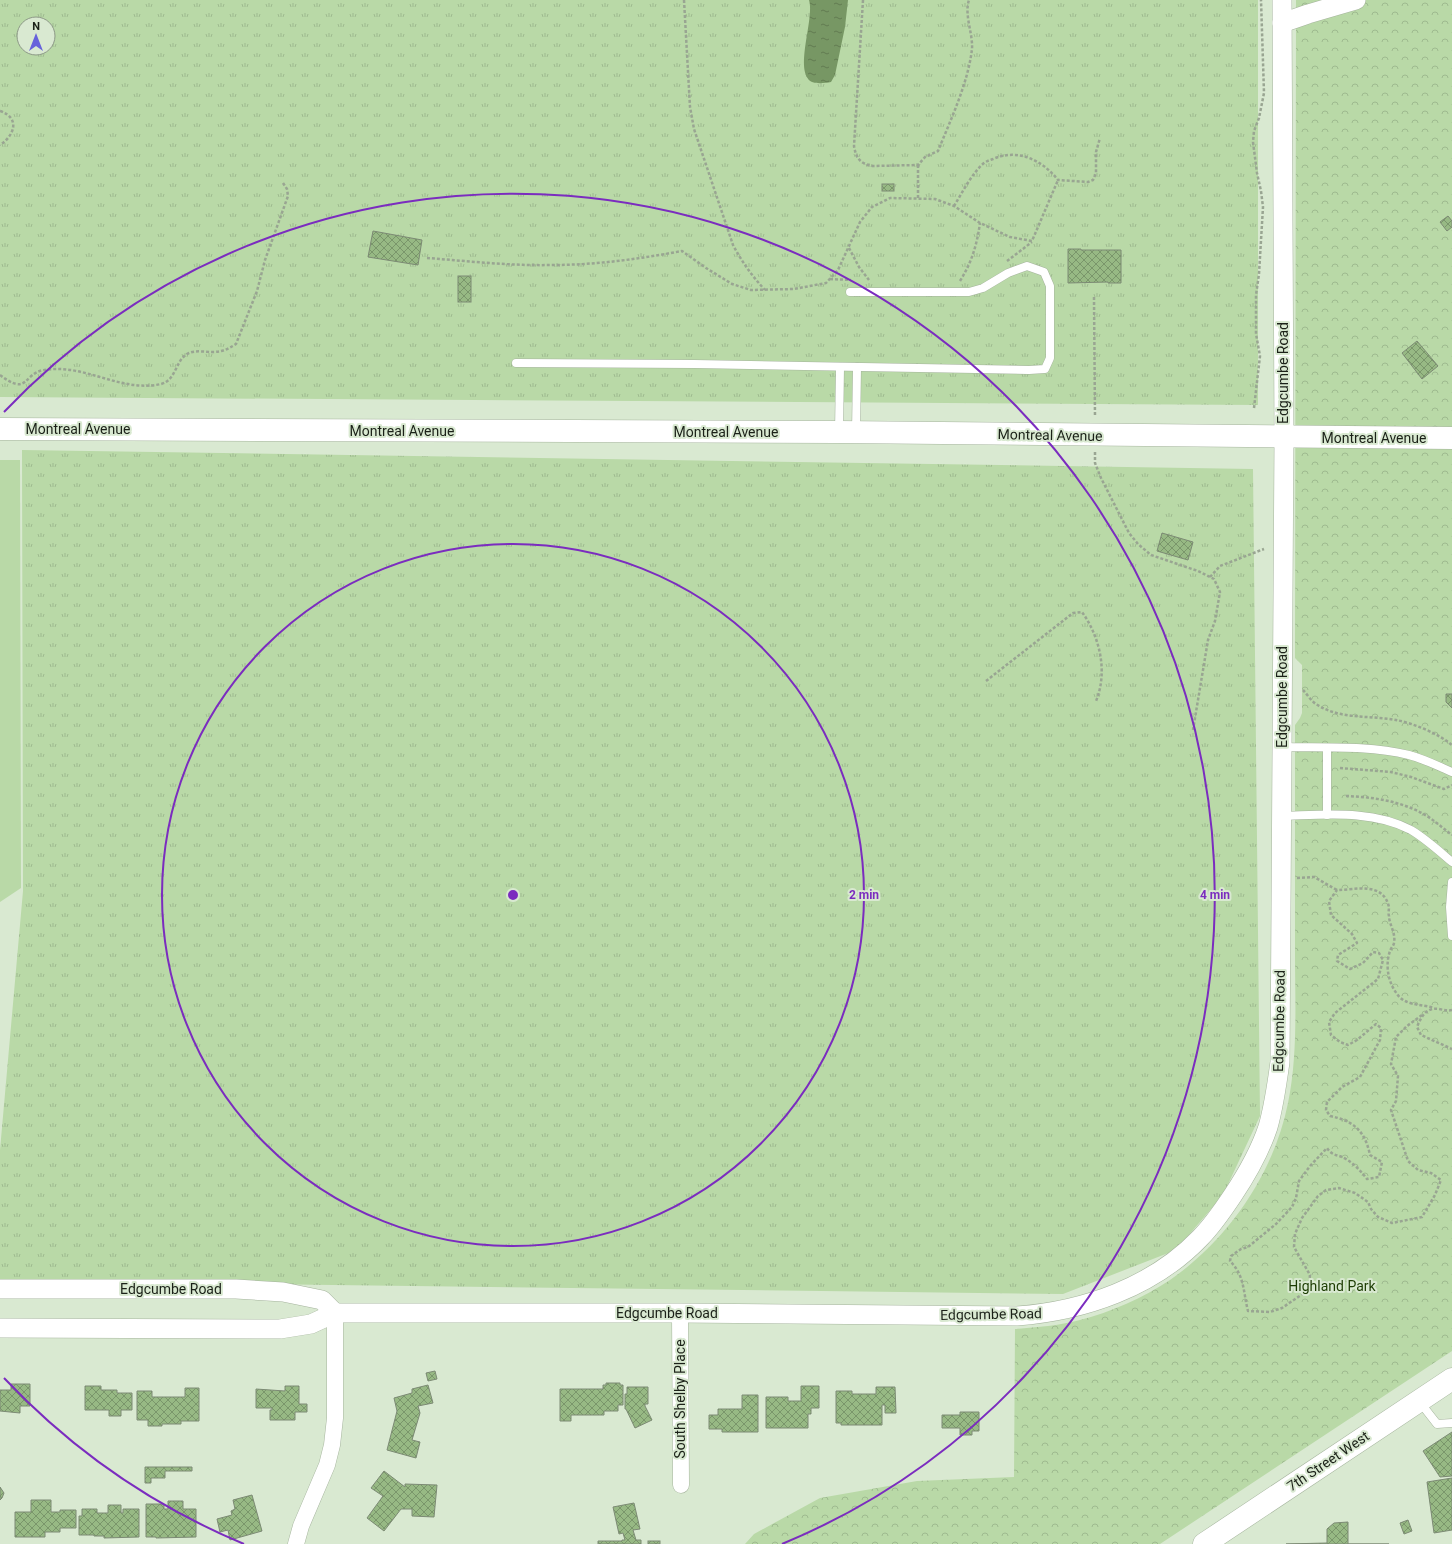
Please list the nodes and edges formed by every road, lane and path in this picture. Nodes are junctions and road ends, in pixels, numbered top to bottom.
1 (684, 0) edge
2 (863, 0) edge
3 (969, 0) edge
4 (1261, 0) edge
5 (1282, 0) edge
6 (1356, 0) edge
7 (1282, 23) junction
8 (0, 111) edge
9 (1100, 138) dead end
10 (0, 145) edge
11 (918, 165) junction
12 (1058, 180) junction
13 (283, 183) dead end
14 (918, 199) junction
15 (954, 206) junction
16 (980, 223) junction
17 (1032, 242) junction
18 (849, 247) junction
19 (427, 258) dead end
20 (1001, 265) dead end
21 (830, 279) junction
22 (853, 280) dead end
23 (861, 280) dead end
24 (869, 280) junction
25 (876, 280) dead end
26 (965, 280) dead end
27 (766, 290) junction
28 (850, 292) dead end
29 (1094, 297) dead end
30 (516, 363) dead end
31 (840, 366) junction
32 (857, 367) junction
33 (0, 375) edge
34 (1254, 408) dead end
35 (0, 429) edge
36 (847, 432) junction
37 (1095, 435) junction
38 (1284, 437) junction
39 (1452, 438) edge
40 (1264, 549) dead end
41 (1210, 577) junction
42 (986, 681) dead end
43 (1303, 690) dead end
44 (1096, 701) dead end
45 (1192, 730) dead end
46 (1452, 745) edge
47 (1282, 747) junction
48 (1327, 748) junction
49 (1340, 768) dead end
50 (1452, 772) edge
51 (1452, 785) edge
52 (1346, 796) dead end
53 (1327, 815) junction
54 (1281, 816) junction
55 (1452, 835) edge
56 (1452, 862) edge
57 (1281, 878) junction
58 (1452, 882) edge
59 (1337, 890) junction
60 (1452, 936) edge
61 (1434, 1008) junction
62 (1452, 1010) edge
63 (1422, 1015) junction
64 (1452, 1049) edge
65 (0, 1288) edge
66 (335, 1313) junction
67 (680, 1313) junction
68 (0, 1328) edge
69 (1452, 1379) edge
70 (1419, 1401) junction
71 (1452, 1424) edge
72 (681, 1485) dead end
73 (296, 1544) edge
74 (1204, 1544) edge

1 - 27 path
2 - 11 path
3 - 11 path
4 - 34 path
5 - 7 street, Edgcumbe Road
6 - 7 street
7 - 38 street, Edgcumbe Road
8 - 10 path
9 - 12 path
11 - 14 path
12 - 15 path
12 - 17 path
13 - 33 path
14 - 15 path
14 - 18 path
15 - 16 path
16 - 17 path
16 - 26 path
17 - 20 path
18 - 21 path
18 - 24 path
19 - 27 path
21 - 22 path
21 - 27 path
23 - 24 path
24 - 25 path
28 - 32 lane
29 - 37 path
30 - 31 lane
31 - 32 lane
31 - 36 lane
32 - 36 lane
35 - 36 main road, Montreal Avenue
36 - 37 main road, Montreal Avenue
37 - 38 main road, Montreal Avenue
37 - 41 path
38 - 39 main road, Montreal Avenue
38 - 47 street, Edgcumbe Road
40 - 41 path
41 - 45 path
42 - 44 path
43 - 46 path
47 - 48 lane
47 - 54 street, Edgcumbe Road
48 - 50 lane
48 - 53 lane
49 - 51 path
52 - 55 path
53 - 54 lane
53 - 56 lane
54 - 57 street, Edgcumbe Road
57 - 59 path
57 - 67 street, Edgcumbe Road
58 - 60 lane
59 - 61 path
59 - 63 path
61 - 62 path
61 - 63 path
63 - 64 path
65 - 66 street, Edgcumbe Road
66 - 67 street, Edgcumbe Road
66 - 68 street, Edgcumbe Road
66 - 73 street
67 - 72 street, South Shelby Place
69 - 70 main road, 7th Street West
70 - 71 lane
70 - 74 main road, 7th Street West

